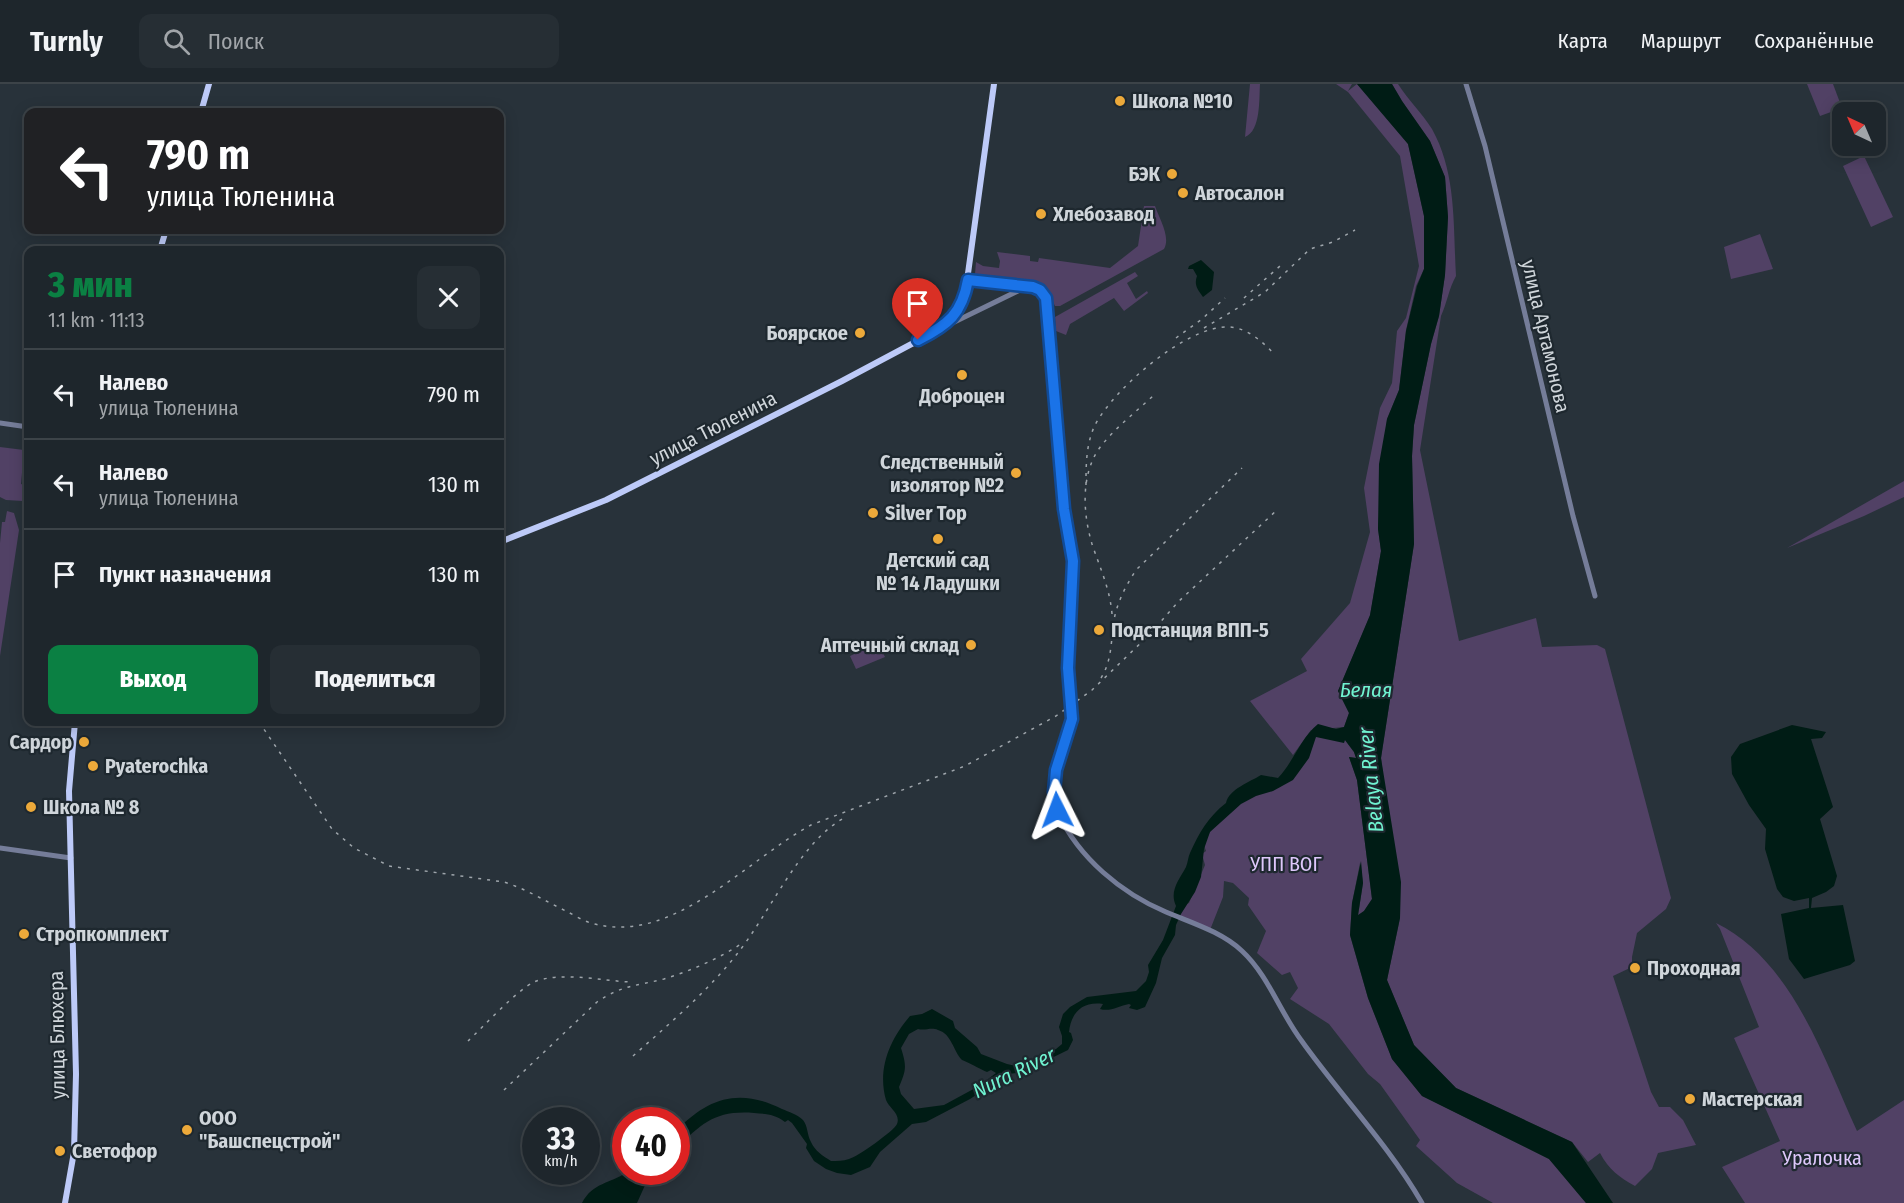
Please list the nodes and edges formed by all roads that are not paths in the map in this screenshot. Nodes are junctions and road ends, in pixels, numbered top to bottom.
1 (209, 84) edge
2 (993, 84) edge
3 (1466, 84) edge
4 (202, 108) edge
5 (968, 280) junction
6 (1028, 286) junction
7 (960, 308) junction
8 (975, 312) junction
9 (936, 331) junction
10 (0, 423) edge
11 (24, 426) edge
12 (504, 540) edge
13 (1595, 596) dead end
14 (75, 726) edge
15 (0, 848) edge
16 (71, 858) junction
17 (65, 1203) edge
18 (1422, 1203) edge

1 - 4 main road
2 - 5 main road, улица Тюленина
3 - 13 street, улица Артамонова
5 - 6 street
5 - 7 main road, улица Тюленина
6 - 8 street, улица Тюленина
6 - 18 street
7 - 8 street
7 - 9 main road, улица Тюленина
8 - 9 street, улица Тюленина
9 - 12 main road, улица Тюленина
10 - 11 street
14 - 16 main road, улица Блюхера
15 - 16 street
16 - 17 main road, улица Блюхера

